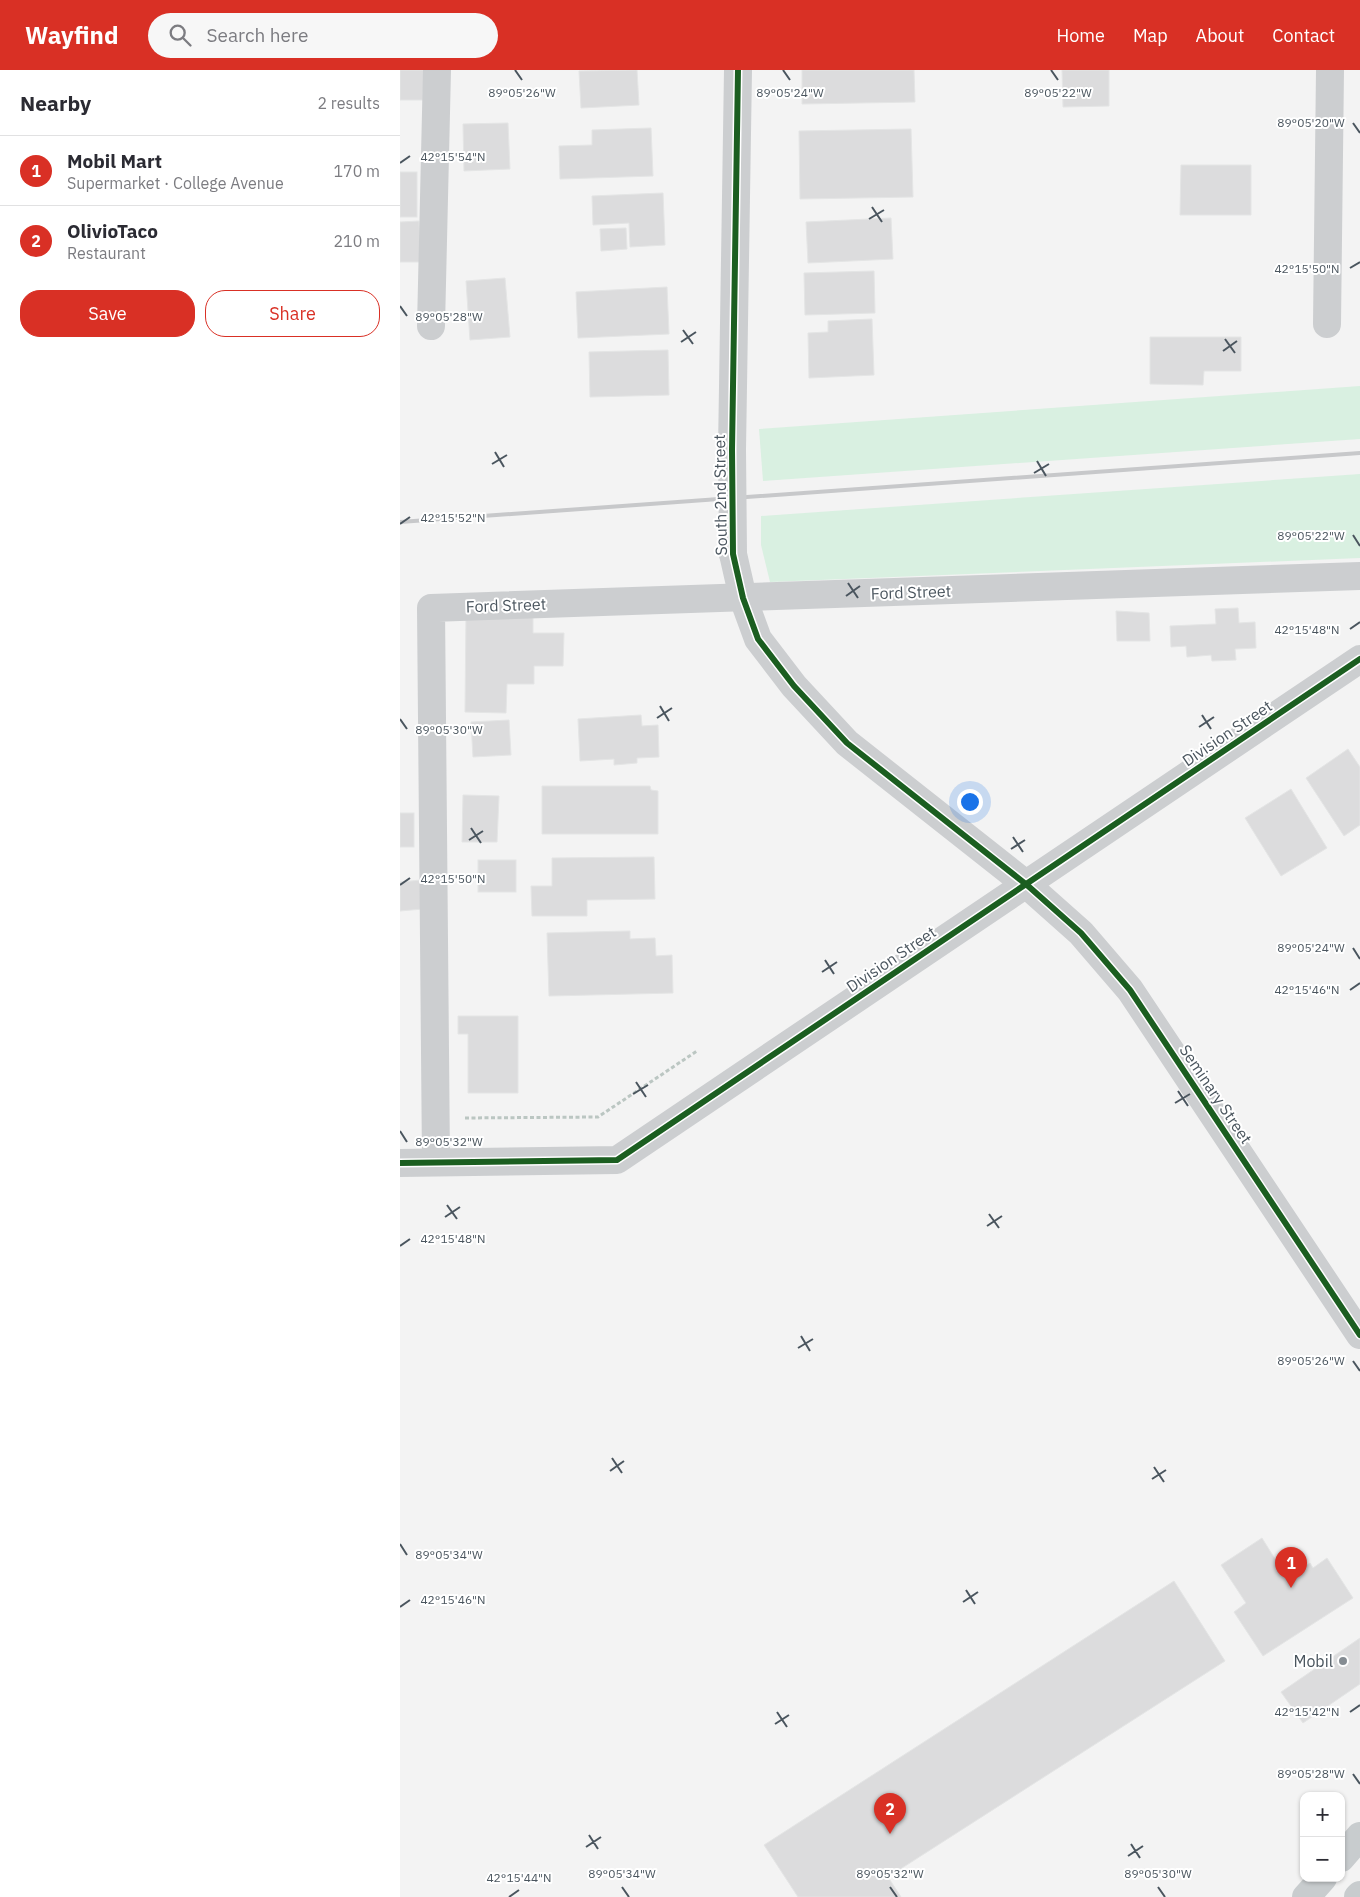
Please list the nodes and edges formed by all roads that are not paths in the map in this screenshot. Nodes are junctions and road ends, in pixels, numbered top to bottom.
1 (437, 70) edge
2 (738, 70) edge
3 (1330, 70) edge
4 (1327, 324) dead end
5 (431, 326) dead end
6 (1360, 576) edge
7 (743, 598) junction
8 (1360, 659) edge
9 (1027, 885) junction
10 (436, 1162) junction
11 (400, 1163) edge
12 (1360, 1335) edge
13 (1360, 1836) edge
14 (1345, 1853) edge
15 (1319, 1882) edge
16 (1306, 1897) edge

1 - 5 street
2 - 7 street, South 2nd Street, bridge
3 - 4 street
6 - 7 street, Ford Street
7 - 9 street, South 2nd Street
7 - 10 street, Ford Street
8 - 9 street, Division Street
9 - 10 street, Division Street
9 - 12 street, Seminary Street
10 - 11 street, Division Street
13 - 14 main road
15 - 16 main road

